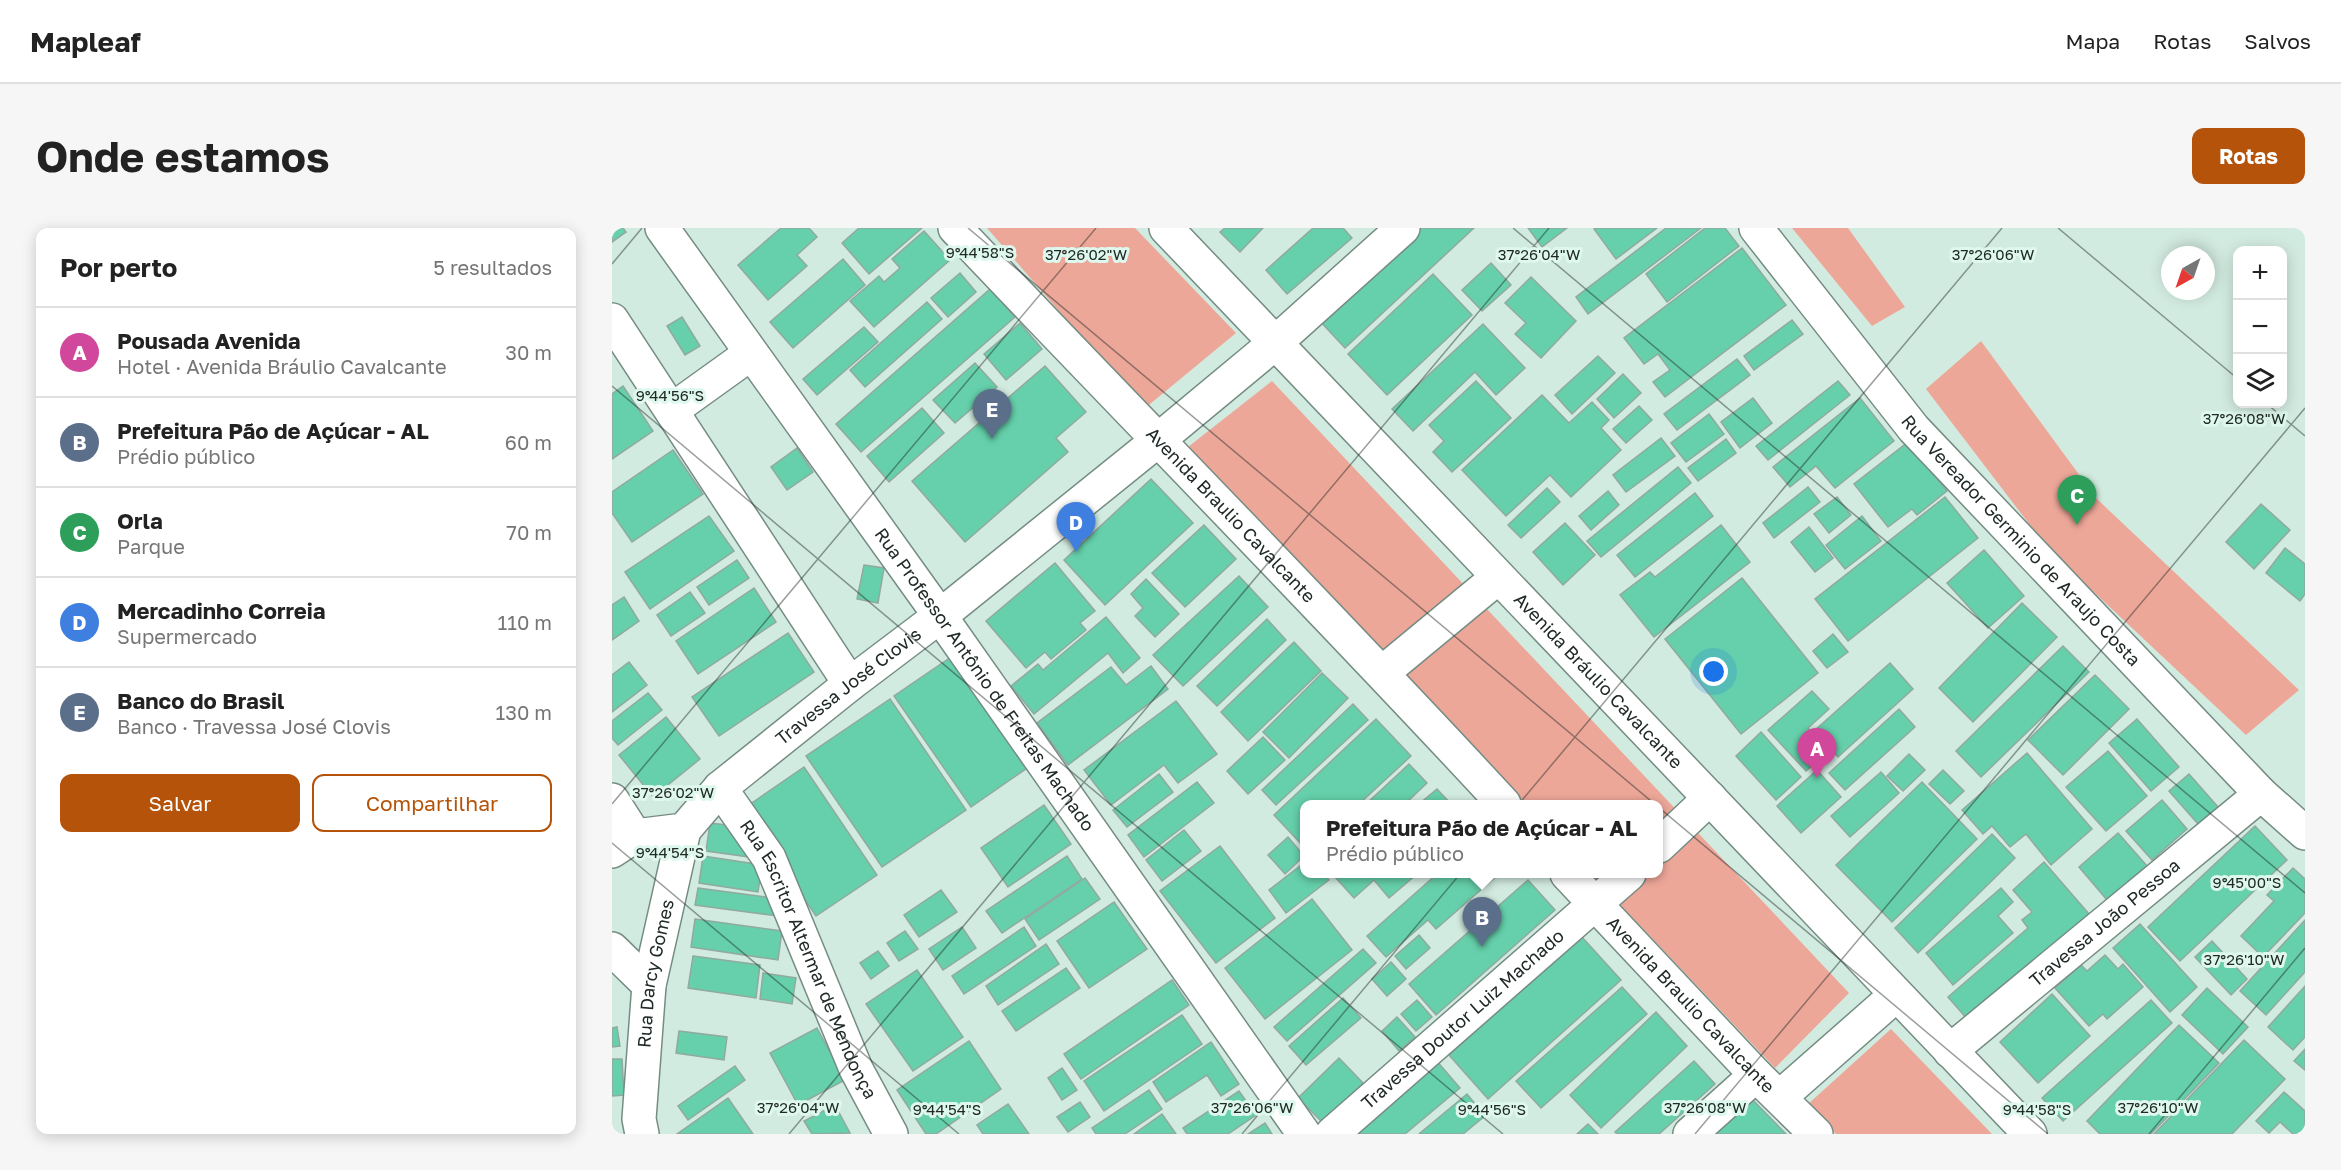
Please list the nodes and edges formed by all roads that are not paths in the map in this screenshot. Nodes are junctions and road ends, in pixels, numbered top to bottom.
1 (662, 228) edge
2 (955, 228) edge
3 (1166, 228) edge
4 (1404, 228) edge
5 (1756, 228) edge
6 (612, 320) edge
7 (1275, 343) junction
8 (750, 354) junction
9 (672, 410) junction
10 (1157, 441) junction
11 (1497, 578) junction
12 (940, 616) junction
13 (1382, 673) junction
14 (850, 684) junction
15 (720, 788) junction
16 (2261, 794) junction
17 (1710, 798) junction
18 (612, 800) edge
19 (1500, 800) edge
20 (684, 831) junction
21 (2305, 833) edge
22 (1663, 842) edge
23 (624, 844) edge
24 (1572, 878) edge
25 (1624, 878) edge
26 (1596, 904) junction
27 (612, 949) edge
28 (649, 985) junction
29 (1896, 995) junction
30 (1950, 1052) junction
31 (1756, 1075) junction
32 (1780, 1097) junction
33 (641, 1127) edge
34 (891, 1134) edge
35 (1304, 1134) edge
36 (1332, 1134) edge
37 (1690, 1134) edge
38 (1816, 1134) edge
39 (2030, 1134) edge

1 - 8 street, Rua Professor Antônio de Freitas Machado
2 - 10 street, Avenida Braulio Cavalcante
3 - 7 street, Avenida Bráulio Cavalcante
4 - 7 street, Travessa José Clovis
5 - 16 street, Rua Vereador Germinio de Araujo Costa
6 - 9 street
7 - 10 street, Travessa José Clovis
7 - 11 street, Avenida Bráulio Cavalcante
8 - 9 street
8 - 12 street, Rua Professor Antônio de Freitas Machado
9 - 14 street
10 - 12 street, Travessa José Clovis
10 - 13 street, Avenida Braulio Cavalcante
11 - 13 street
11 - 17 street, Avenida Bráulio Cavalcante
12 - 14 street, Travessa José Clovis
12 - 35 street, Rua Professor Antônio de Freitas Machado
13 - 19 street, Avenida Braulio Cavalcante
14 - 15 street, Travessa José Clovis
15 - 20 street, Travessa José Clovis
15 - 34 street, Rua Escritor Altermar de Mendonça
16 - 21 street, Rua Vereador Germinio de Araujo Costa
16 - 30 street, Travessa João Pessoa
17 - 22 street
17 - 29 street, Avenida Bráulio Cavalcante
18 - 23 street
20 - 23 street
20 - 28 street, Rua Darcy Gomes
24 - 26 street, Avenida Braulio Cavalcante
25 - 26 street, Travessa Doutor Luiz Machado
26 - 31 street, Avenida Braulio Cavalcante
26 - 36 street, Travessa Doutor Luiz Machado
27 - 28 street
28 - 33 street, Rua Darcy Gomes
29 - 30 street, Avenida Bráulio Cavalcante
29 - 32 street
30 - 39 street, Avenida Bráulio Cavalcante
31 - 32 street, Avenida Braulio Cavalcante
31 - 37 street
32 - 38 street, Avenida Braulio Cavalcante

